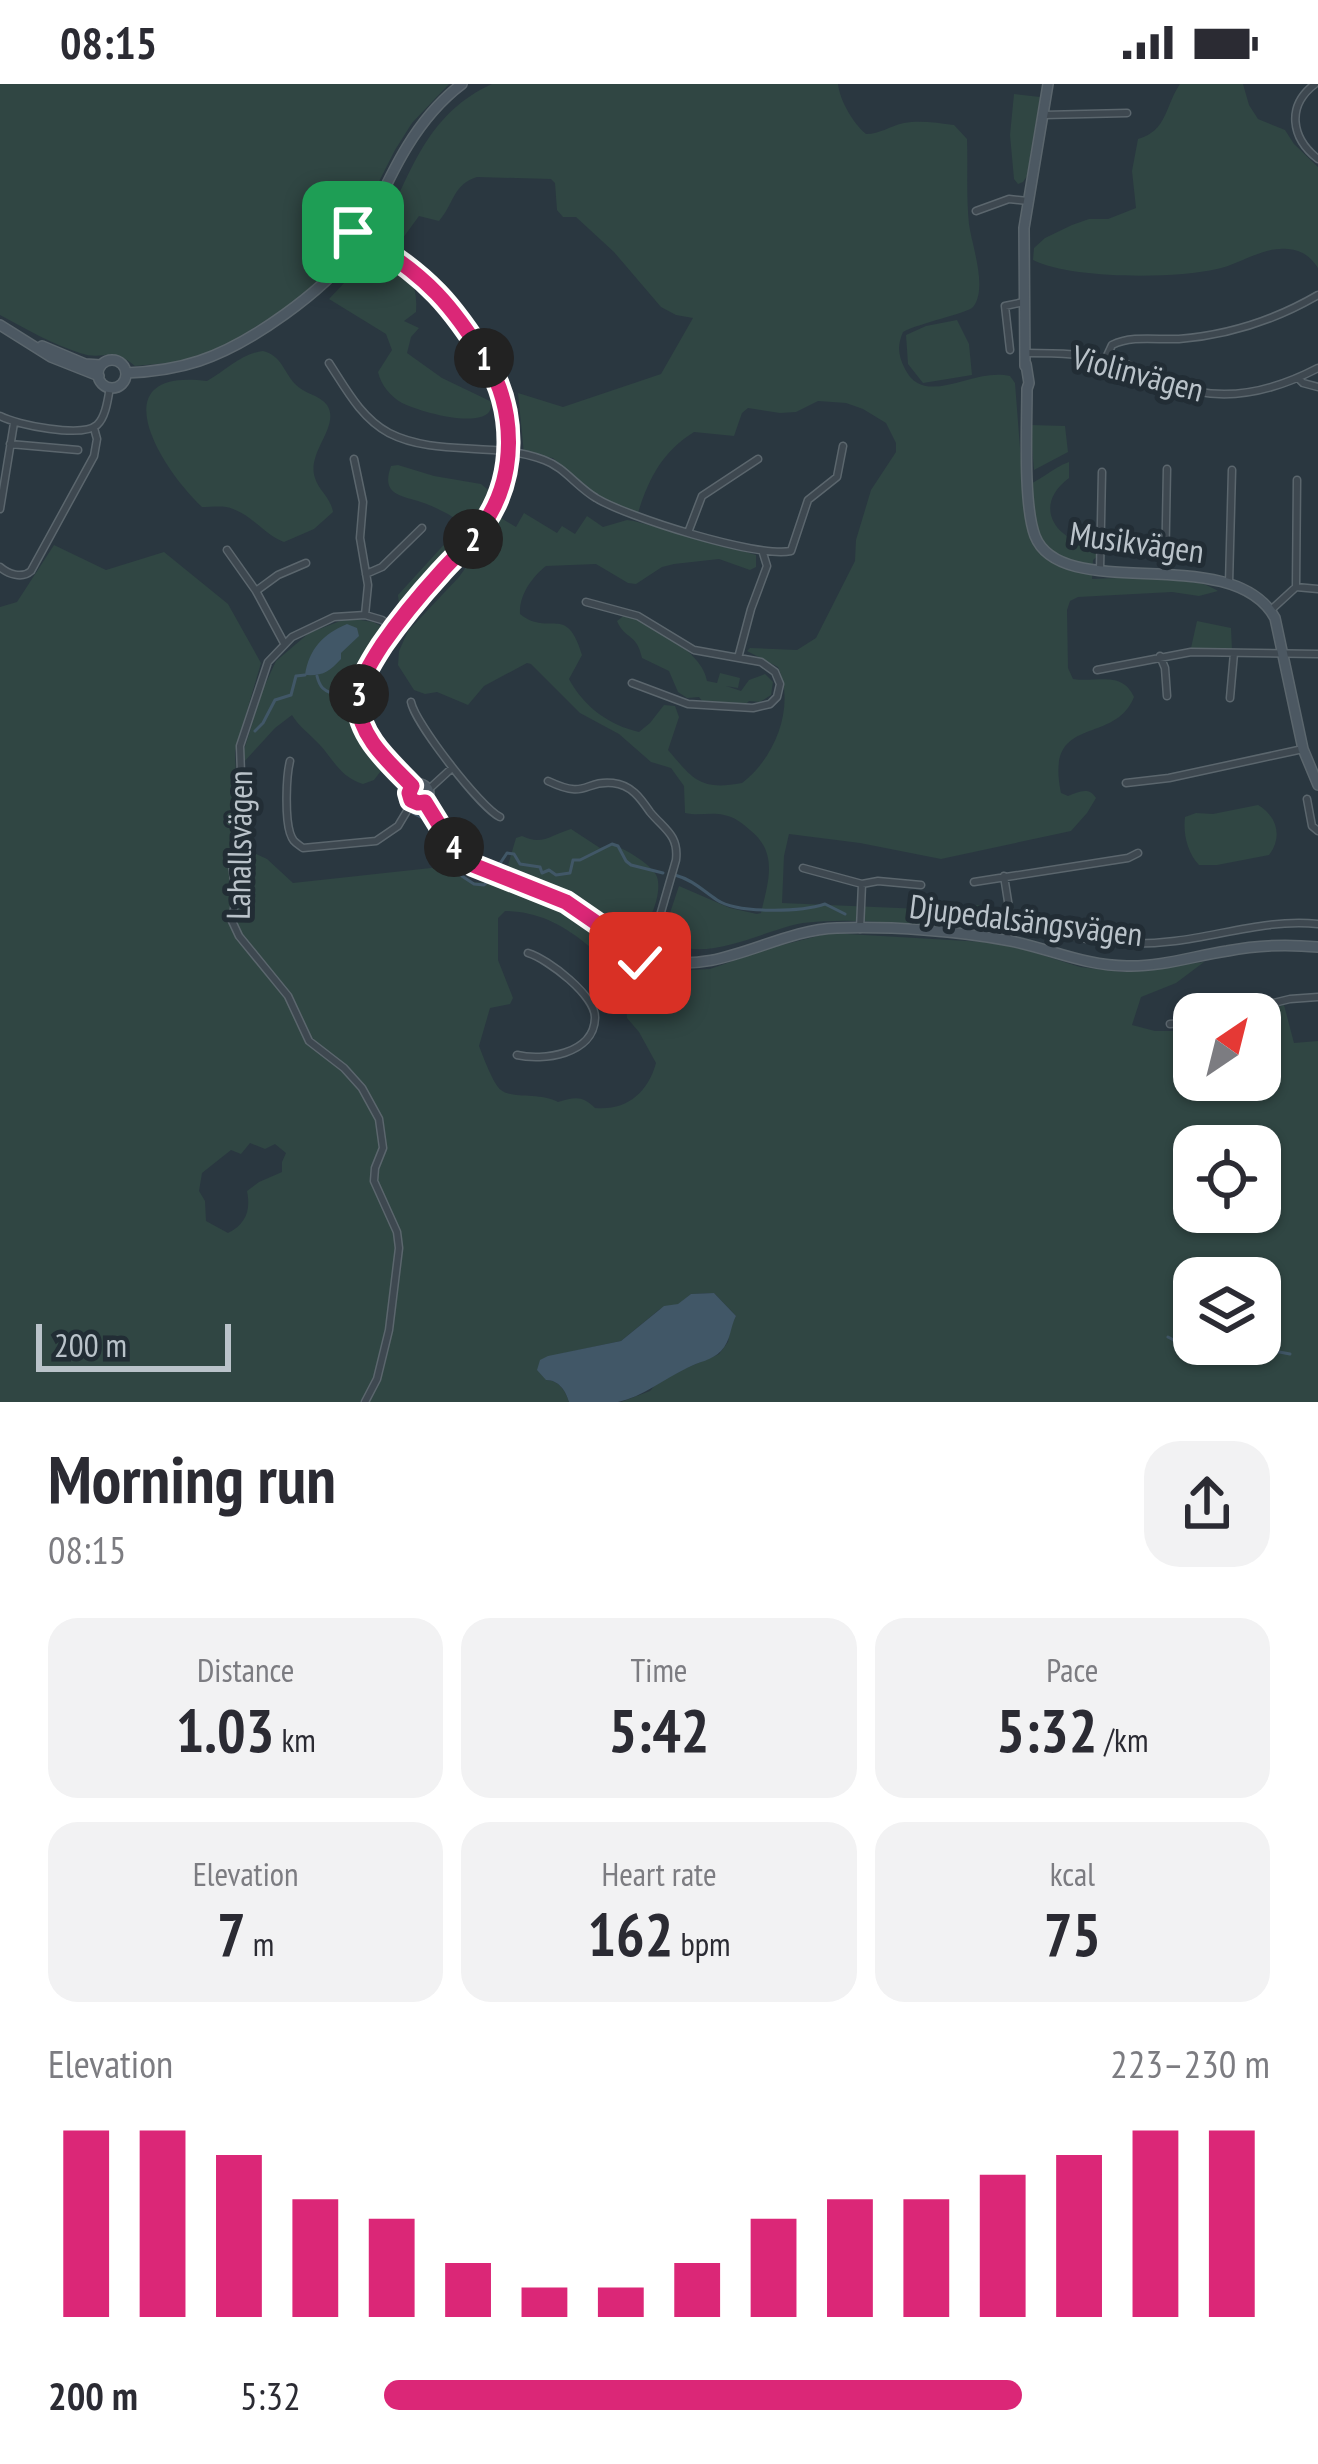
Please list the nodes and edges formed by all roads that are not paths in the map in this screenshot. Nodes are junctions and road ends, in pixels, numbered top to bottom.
1 (461, 84) edge
2 (1048, 84) edge
3 (1315, 84) edge
4 (1126, 113) dead end
5 (1044, 115) junction
6 (1318, 159) edge
7 (1028, 201) junction
8 (976, 212) dead end
9 (366, 228) junction
10 (372, 243) junction
11 (356, 248) junction
12 (1318, 295) edge
13 (1024, 302) junction
14 (0, 325) edge
15 (1010, 350) dead end
16 (1026, 358) junction
17 (1106, 359) junction
18 (329, 363) dead end
19 (1318, 368) edge
20 (100, 371) junction
21 (126, 374) junction
22 (1298, 378) junction
23 (110, 387) junction
24 (1318, 387) edge
25 (0, 416) edge
26 (14, 423) junction
27 (94, 428) junction
28 (10, 444) junction
29 (843, 446) dead end
30 (79, 451) dead end
31 (508, 453) junction
32 (354, 459) dead end
33 (758, 459) dead end
34 (1167, 469) dead end
35 (1232, 470) dead end
36 (1102, 472) dead end
37 (1297, 480) dead end
38 (0, 509) edge
39 (422, 528) dead end
40 (688, 532) junction
41 (227, 550) dead end
42 (762, 552) junction
43 (305, 563) dead end
44 (0, 567) edge
45 (1100, 570) junction
46 (366, 574) junction
47 (1165, 574) junction
48 (1228, 584) junction
49 (1296, 586) junction
50 (1318, 589) edge
51 (256, 591) junction
52 (586, 602) dead end
53 (1271, 610) junction
54 (365, 615) junction
55 (394, 628) junction
56 (284, 643) junction
57 (1234, 652) junction
58 (1284, 654) junction
59 (1318, 654) edge
60 (1160, 656) junction
61 (738, 658) junction
62 (1097, 670) dead end
63 (632, 683) dead end
64 (1167, 696) dead end
65 (1230, 698) dead end
66 (411, 702) dead end
67 (1303, 749) junction
68 (290, 761) dead end
69 (453, 767) junction
70 (548, 781) dead end
71 (1126, 782) dead end
72 (1318, 785) edge
73 (412, 786) junction
74 (428, 790) junction
75 (1307, 799) dead end
76 (419, 802) junction
77 (500, 818) dead end
78 (1318, 831) edge
79 (1138, 853) dead end
80 (803, 868) dead end
81 (1004, 876) junction
82 (974, 882) dead end
83 (862, 884) junction
84 (921, 885) dead end
85 (1318, 924) edge
86 (860, 928) junction
87 (1060, 933) dead end
88 (1224, 933) junction
89 (1007, 940) junction
90 (1318, 946) edge
91 (1228, 950) junction
92 (528, 952) dead end
93 (644, 956) junction
94 (1318, 997) edge
95 (1281, 1001) edge
96 (592, 1004) junction
97 (1170, 1024) dead end
98 (1173, 1024) edge
99 (517, 1055) dead end
100 (365, 1402) edge

1 - 9 street
2 - 5 street, Musikvägen
3 - 6 street
4 - 5 street
5 - 7 street, Musikvägen
7 - 8 street
7 - 13 street, Musikvägen
9 - 10 street
9 - 11 street
10 - 11 street
10 - 31 street
11 - 21 street
12 - 17 street
13 - 15 street
13 - 16 street, Musikvägen
14 - 20 street
16 - 17 street, Violinvägen
16 - 45 street, Musikvägen
17 - 22 street, Violinvägen
18 - 31 street
19 - 22 street, Violinvägen
20 - 21 street
20 - 23 street
21 - 23 street
22 - 24 street
23 - 27 street
25 - 26 street
26 - 27 street
26 - 28 street
27 - 44 street
28 - 30 street
28 - 38 street
29 - 42 street
31 - 40 street
31 - 55 street
32 - 46 street
33 - 40 street
34 - 47 street
35 - 48 street
36 - 45 street
37 - 49 street
39 - 46 street
40 - 42 street
41 - 51 street
42 - 61 street
43 - 51 street
45 - 47 street, Musikvägen
46 - 54 street
47 - 48 street, Musikvägen
48 - 53 street, Musikvägen
49 - 50 street
49 - 53 street
51 - 56 street
52 - 61 street
53 - 58 street
54 - 55 street
54 - 56 street
55 - 73 street
56 - 100 street, Lahallsvägen
57 - 58 street
57 - 60 street
57 - 65 street
58 - 59 street
58 - 67 street
60 - 62 street
60 - 64 street
61 - 63 street
66 - 69 street
67 - 71 street
67 - 72 street
68 - 76 street
69 - 74 street
69 - 77 street
70 - 93 street
73 - 74 street
73 - 76 street
74 - 76 street
75 - 78 street
76 - 93 street
79 - 81 street
80 - 83 street
81 - 82 street
81 - 89 street
83 - 84 street
83 - 86 street
85 - 88 street
86 - 89 street, Djupedalsängsvägen
86 - 93 street, Djupedalsängsvägen
87 - 88 street
88 - 91 street
89 - 91 street, Djupedalsängsvägen
90 - 91 street, Djupedalsängsvägen
92 - 96 street
93 - 96 street
94 - 95 street
96 - 99 street
97 - 98 street

